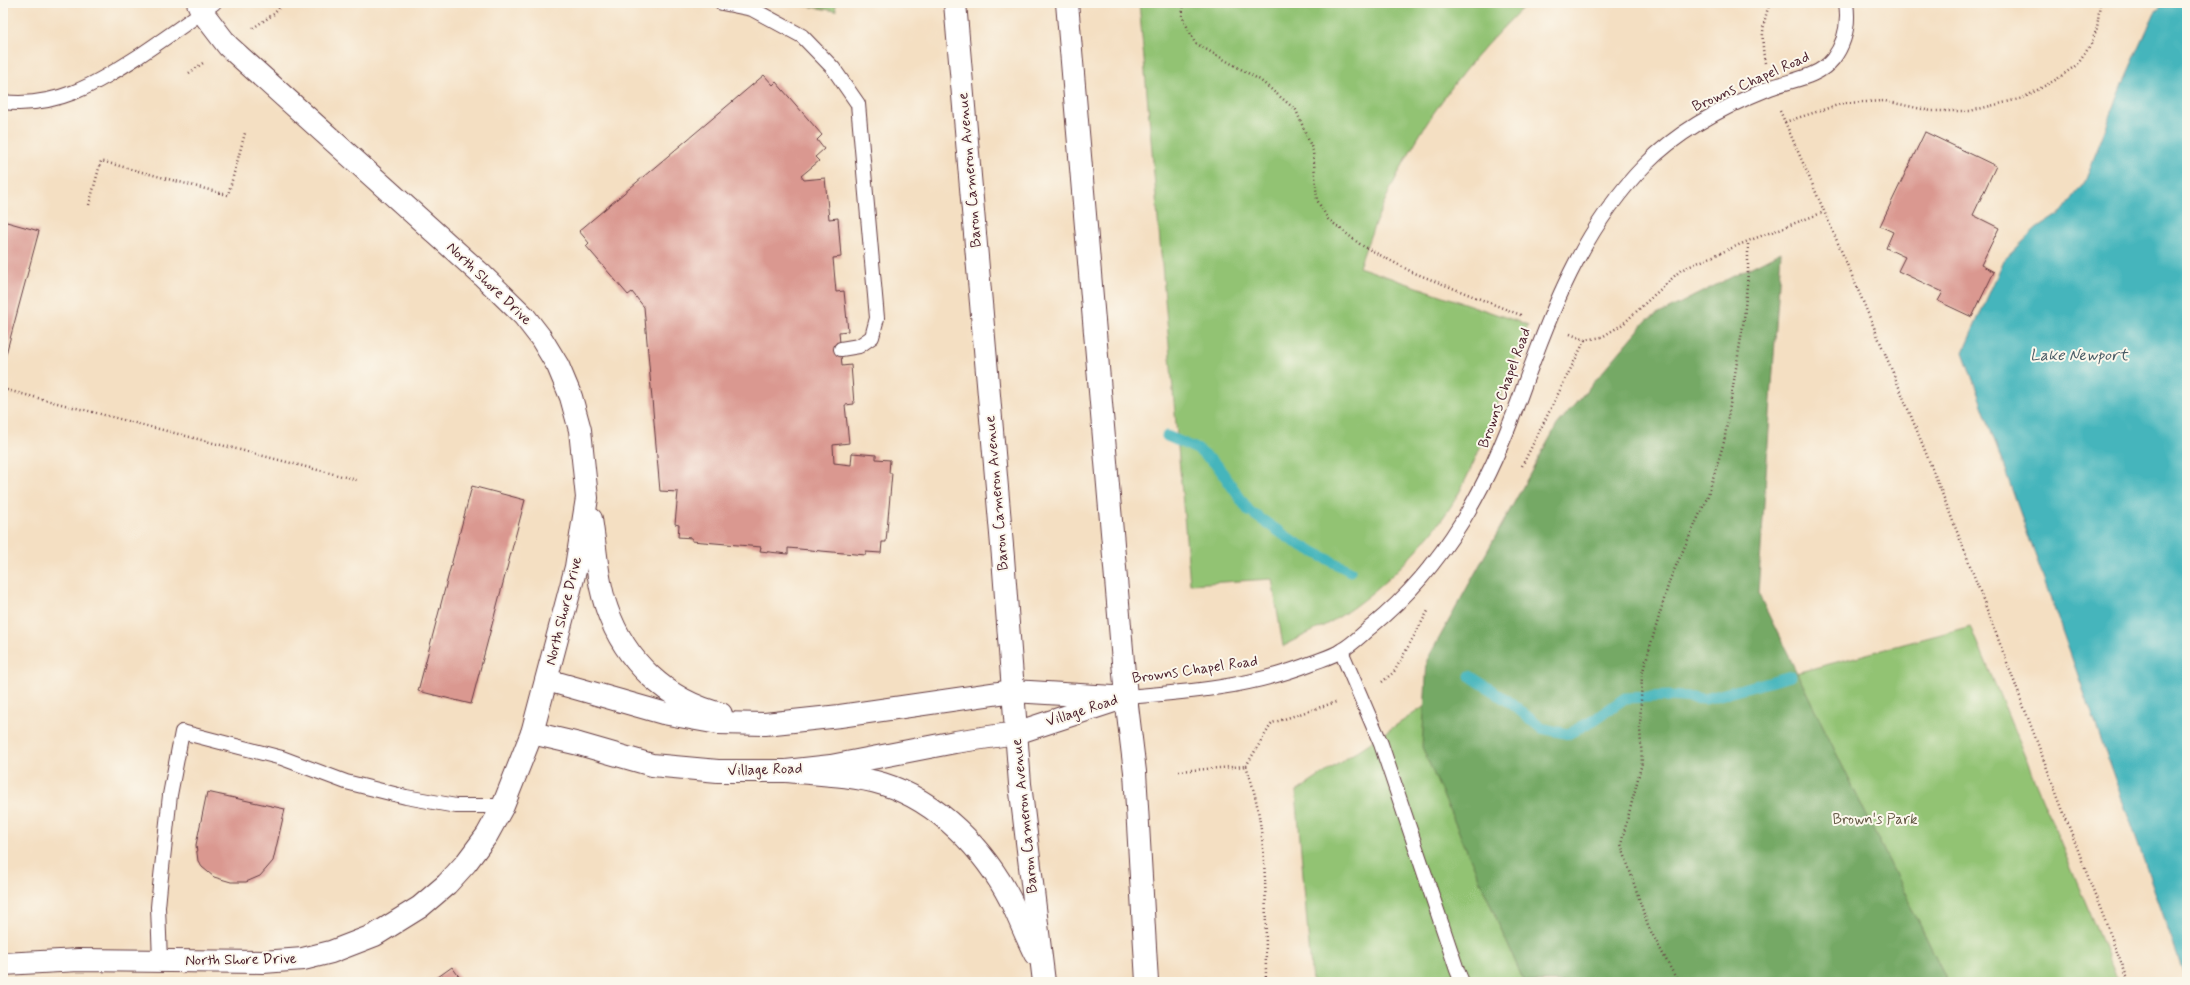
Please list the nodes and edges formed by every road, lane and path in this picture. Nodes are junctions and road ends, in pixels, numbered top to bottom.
1 (722, 3) edge
2 (955, 3) edge
3 (1067, 3) edge
4 (1184, 3) edge
5 (1770, 3) edge
6 (1846, 3) edge
7 (2100, 3) edge
8 (205, 6) edge
9 (1769, 89) junction
10 (3, 102) edge
11 (1785, 122) junction
12 (245, 133) dead end
13 (89, 205) dead end
14 (1824, 212) junction
15 (1748, 241) junction
16 (1546, 325) junction
17 (841, 349) dead end
18 (3, 389) edge
19 (357, 480) dead end
20 (587, 498) junction
21 (1341, 651) junction
22 (547, 680) junction
23 (1013, 691) junction
24 (1126, 697) junction
25 (765, 724) junction
26 (532, 733) junction
27 (1016, 733) junction
28 (786, 771) junction
29 (1179, 771) dead end
30 (503, 806) junction
31 (160, 961) junction
32 (3, 964) edge
33 (1043, 976) edge
34 (1147, 982) edge
35 (1266, 982) edge
36 (1462, 982) edge
37 (1678, 982) edge
38 (2129, 982) edge

1 - 17 lane
2 - 23 street, Baron Cameron Avenue
3 - 24 street
4 - 16 path
5 - 9 path
6 - 9 lane, Browns Chapel Road
7 - 11 path
8 - 10 lane
8 - 20 street, North Shore Drive
9 - 11 path
9 - 16 lane, Browns Chapel Road
11 - 14 path
12 - 13 path
14 - 15 path
14 - 38 path
15 - 16 path
15 - 37 path
16 - 21 lane, Browns Chapel Road
18 - 19 path
20 - 22 street, North Shore Drive
20 - 25 street
21 - 24 lane, Browns Chapel Road
21 - 36 lane
22 - 25 street, Village Road
22 - 26 street, North Shore Drive
23 - 24 street, Village Road
23 - 25 street, Village Road
23 - 27 street, Baron Cameron Avenue
24 - 27 street, Village Road
24 - 34 street
26 - 28 street, Village Road
26 - 30 street, North Shore Drive
27 - 28 street, Village Road
27 - 33 street, Baron Cameron Avenue
28 - 33 street
29 - 35 path
30 - 31 street, North Shore Drive
30 - 31 lane
31 - 32 street, North Shore Drive

